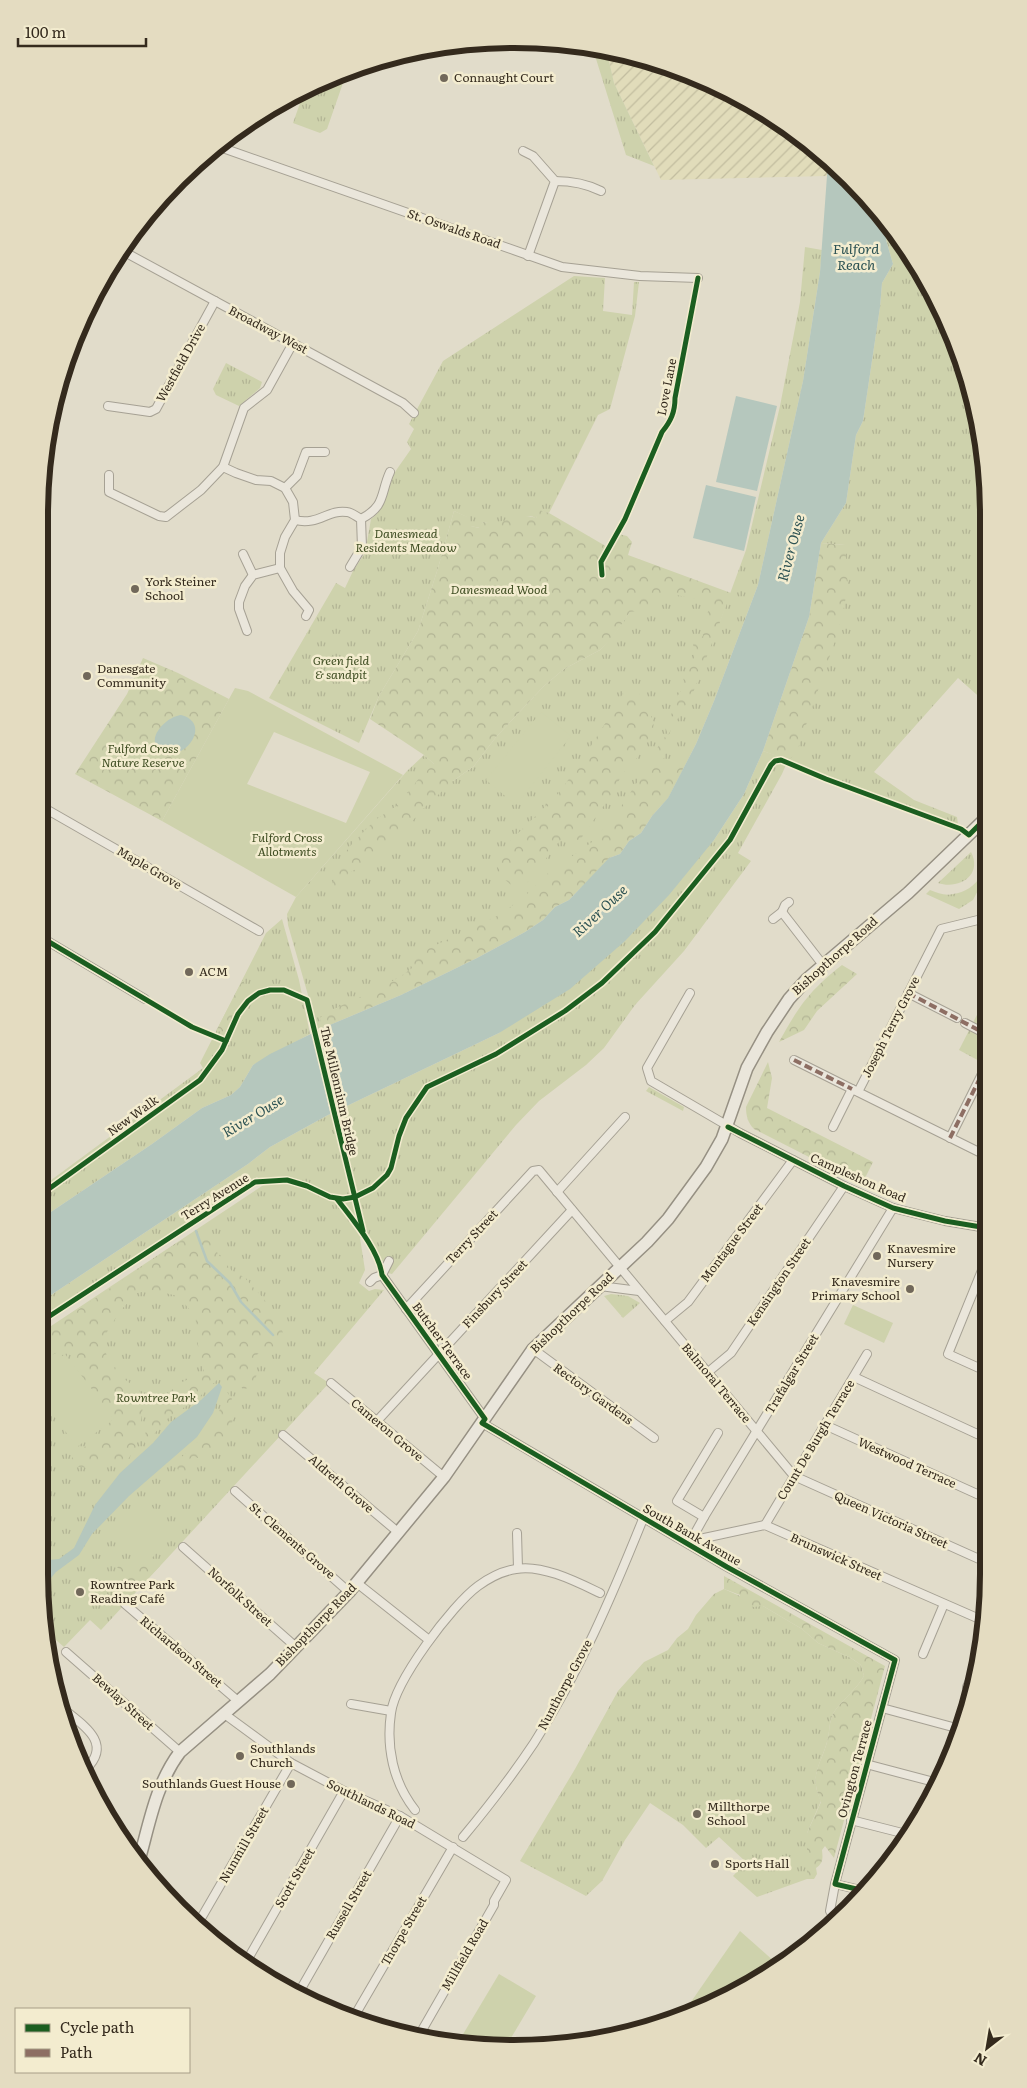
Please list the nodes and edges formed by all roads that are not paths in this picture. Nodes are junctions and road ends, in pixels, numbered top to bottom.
1 (224, 149) edge
2 (523, 151) dead end
3 (555, 181) junction
4 (601, 192) dead end
5 (127, 253) edge
6 (528, 256) junction
7 (698, 278) dead end
8 (215, 301) junction
9 (293, 344) junction
10 (108, 406) dead end
11 (414, 413) dead end
12 (326, 452) dead end
13 (224, 466) junction
14 (390, 472) dead end
15 (109, 475) dead end
16 (285, 488) junction
17 (361, 519) junction
18 (295, 520) junction
19 (243, 554) dead end
20 (350, 567) dead end
21 (280, 568) junction
22 (253, 576) junction
23 (306, 616) dead end
24 (247, 631) dead end
25 (48, 811) edge
26 (980, 826) edge
27 (789, 902) dead end
28 (782, 912) junction
29 (773, 919) dead end
30 (980, 920) edge
31 (259, 931) dead end
32 (48, 941) edge
33 (823, 965) junction
34 (690, 993) dead end
35 (908, 993) junction
36 (145, 999) dead end
37 (957, 1018) dead end
38 (965, 1023) dead end
39 (980, 1031) edge
40 (794, 1060) dead end
41 (980, 1078) edge
42 (855, 1091) junction
43 (625, 1117) dead end
44 (728, 1127) junction
45 (833, 1127) dead end
46 (950, 1138) junction
47 (980, 1153) edge
48 (793, 1160) junction
49 (540, 1170) joint
50 (844, 1186) junction
51 (557, 1192) junction
52 (893, 1208) junction
53 (572, 1210) junction
54 (980, 1227) edge
55 (389, 1261) dead end
56 (619, 1267) junction
57 (382, 1275) junction
58 (980, 1275) edge
59 (370, 1282) dead end
60 (600, 1286) junction
61 (639, 1291) junction
62 (406, 1309) junction
63 (665, 1321) junction
64 (533, 1349) junction
65 (439, 1354) junction
66 (867, 1354) dead end
67 (980, 1368) edge
68 (708, 1373) junction
69 (854, 1377) junction
70 (331, 1383) dead end
71 (377, 1421) junction
72 (484, 1421) junction
73 (825, 1426) junction
74 (756, 1432) junction
75 (718, 1434) dead end
76 (283, 1435) dead end
77 (980, 1435) edge
78 (654, 1438) dead end
79 (794, 1476) junction
80 (444, 1478) junction
81 (235, 1491) dead end
82 (980, 1496) edge
83 (704, 1517) junction
84 (643, 1519) junction
85 (765, 1525) junction
86 (399, 1534) junction
87 (516, 1534) dead end
88 (694, 1540) junction
89 (684, 1542) junction
90 (183, 1547) dead end
91 (980, 1559) edge
92 (518, 1568) junction
93 (353, 1587) junction
94 (600, 1593) dead end
95 (124, 1604) dead end
96 (944, 1604) junction
97 (978, 1619) edge
98 (428, 1640) junction
99 (296, 1647) junction
100 (66, 1652) dead end
101 (923, 1654) dead end
102 (895, 1660) joint
103 (238, 1701) junction
104 (351, 1704) dead end
105 (882, 1708) junction
106 (391, 1710) junction
107 (223, 1713) junction
108 (69, 1714) edge
109 (954, 1727) edge
110 (180, 1752) junction
111 (291, 1763) junction
112 (866, 1764) junction
113 (89, 1766) edge
114 (931, 1781) edge
115 (344, 1791) junction
116 (415, 1810) dead end
117 (400, 1816) junction
118 (851, 1820) junction
119 (901, 1833) edge
120 (463, 1837) dead end
121 (453, 1847) junction
122 (141, 1854) edge
123 (497, 1874) joint
124 (835, 1884) junction
125 (857, 1890) edge
126 (832, 1914) edge
127 (200, 1920) edge
128 (249, 1957) edge
129 (301, 1989) edge
130 (356, 2013) edge
131 (421, 2032) edge

1 - 6 street, St. Oswalds Road
2 - 3 street
3 - 4 street
3 - 6 street
5 - 8 street, Broadway West
6 - 7 street, St. Oswalds Road
8 - 9 street, Broadway West
8 - 10 street, Westfield Drive
9 - 11 street, Broadway West
9 - 13 street
12 - 16 street
13 - 15 street
13 - 16 street
14 - 17 street
16 - 18 street
17 - 18 street
17 - 20 street
18 - 21 street
19 - 22 street
21 - 22 street
21 - 23 street
22 - 24 street
25 - 31 street, Maple Grove
26 - 33 street, Bishopthorpe Road
27 - 28 street
28 - 29 street
28 - 33 street
30 - 35 street, Joseph Terry Grove
32 - 36 street
33 - 44 street, Bishopthorpe Road
34 - 44 street, Campleshon Road
35 - 37 street
35 - 42 street, Joseph Terry Grove
38 - 39 street
40 - 42 street
41 - 46 street
42 - 45 street
42 - 46 street, Joseph Terry Grove
43 - 51 street
44 - 48 street, Campleshon Road
44 - 56 street, Bishopthorpe Road
46 - 47 street, Joseph Terry Grove
48 - 50 street, Campleshon Road
48 - 63 street, Montague Street
49 - 51 street, Balmoral Terrace
49 - 62 street, Terry Street
50 - 52 street, Campleshon Road
50 - 68 street, Kensington Street
51 - 53 street, Balmoral Terrace
52 - 54 street, Campleshon Road
52 - 74 street, Trafalgar Street
53 - 56 street, Balmoral Terrace
53 - 65 street, Finsbury Street
55 - 57 street
56 - 60 street, Bishopthorpe Road
56 - 61 street, Balmoral Terrace
57 - 59 street
57 - 62 street, Butcher Terrace
58 - 67 street
60 - 61 street
60 - 64 street, Bishopthorpe Road
61 - 63 street, Balmoral Terrace
62 - 65 street, Butcher Terrace
63 - 68 street, Balmoral Terrace
64 - 72 street, Bishopthorpe Road
64 - 78 street, Rectory Gardens
65 - 71 street, Finsbury Street
65 - 72 street, Butcher Terrace
66 - 69 street, Count De Burgh Terrace
68 - 74 street, Balmoral Terrace
69 - 73 street, Count De Burgh Terrace
69 - 77 street
70 - 71 street, Cameron Grove
71 - 80 street, Cameron Grove
72 - 80 street, Bishopthorpe Road
72 - 84 street, South Bank Avenue
73 - 79 street, Count De Burgh Terrace
73 - 82 street, Westwood Terrace
74 - 79 street, Balmoral Terrace
74 - 83 street, Trafalgar Street
75 - 83 street
76 - 86 street, Aldreth Grove
79 - 85 street, Count De Burgh Terrace
79 - 91 street, Queen Victoria Street
80 - 86 street, Bishopthorpe Road
81 - 93 street, St. Clements Grove
83 - 88 street, Trafalgar Street
84 - 89 street, South Bank Avenue
84 - 120 street, Nunthorpe Grove
85 - 88 street
85 - 96 street, Brunswick Street
86 - 93 street, Bishopthorpe Road
87 - 92 street
88 - 89 street
89 - 102 street, South Bank Avenue
90 - 99 street, Norfolk Street
92 - 94 street
92 - 98 street
93 - 98 street, St. Clements Grove
93 - 99 street, Bishopthorpe Road
95 - 103 street, Richardson Street
96 - 97 street, Brunswick Street
96 - 101 street
98 - 106 street
99 - 103 street, Bishopthorpe Road
100 - 110 street, Bewlay Street
102 - 105 street, Ovington Terrace
103 - 107 street, Bishopthorpe Road
104 - 106 street
105 - 109 street
105 - 112 street, Ovington Terrace
106 - 116 street
107 - 110 street, Bishopthorpe Road
107 - 111 street, Southlands Road
108 - 113 street
110 - 122 street, Bishopthorpe Road
111 - 115 street, Southlands Road
111 - 127 street, Nunmill Street
112 - 114 street
112 - 118 street, Ovington Terrace
115 - 117 street, Southlands Road
115 - 128 street, Scott Street
117 - 121 street, Southlands Road
117 - 129 street, Russell Street
118 - 119 street
118 - 124 street, Ovington Terrace
121 - 123 street, Southlands Road
121 - 130 street, Thorpe Street
123 - 131 street, Millfield Road
124 - 125 street
124 - 126 street, Ovington Terrace

